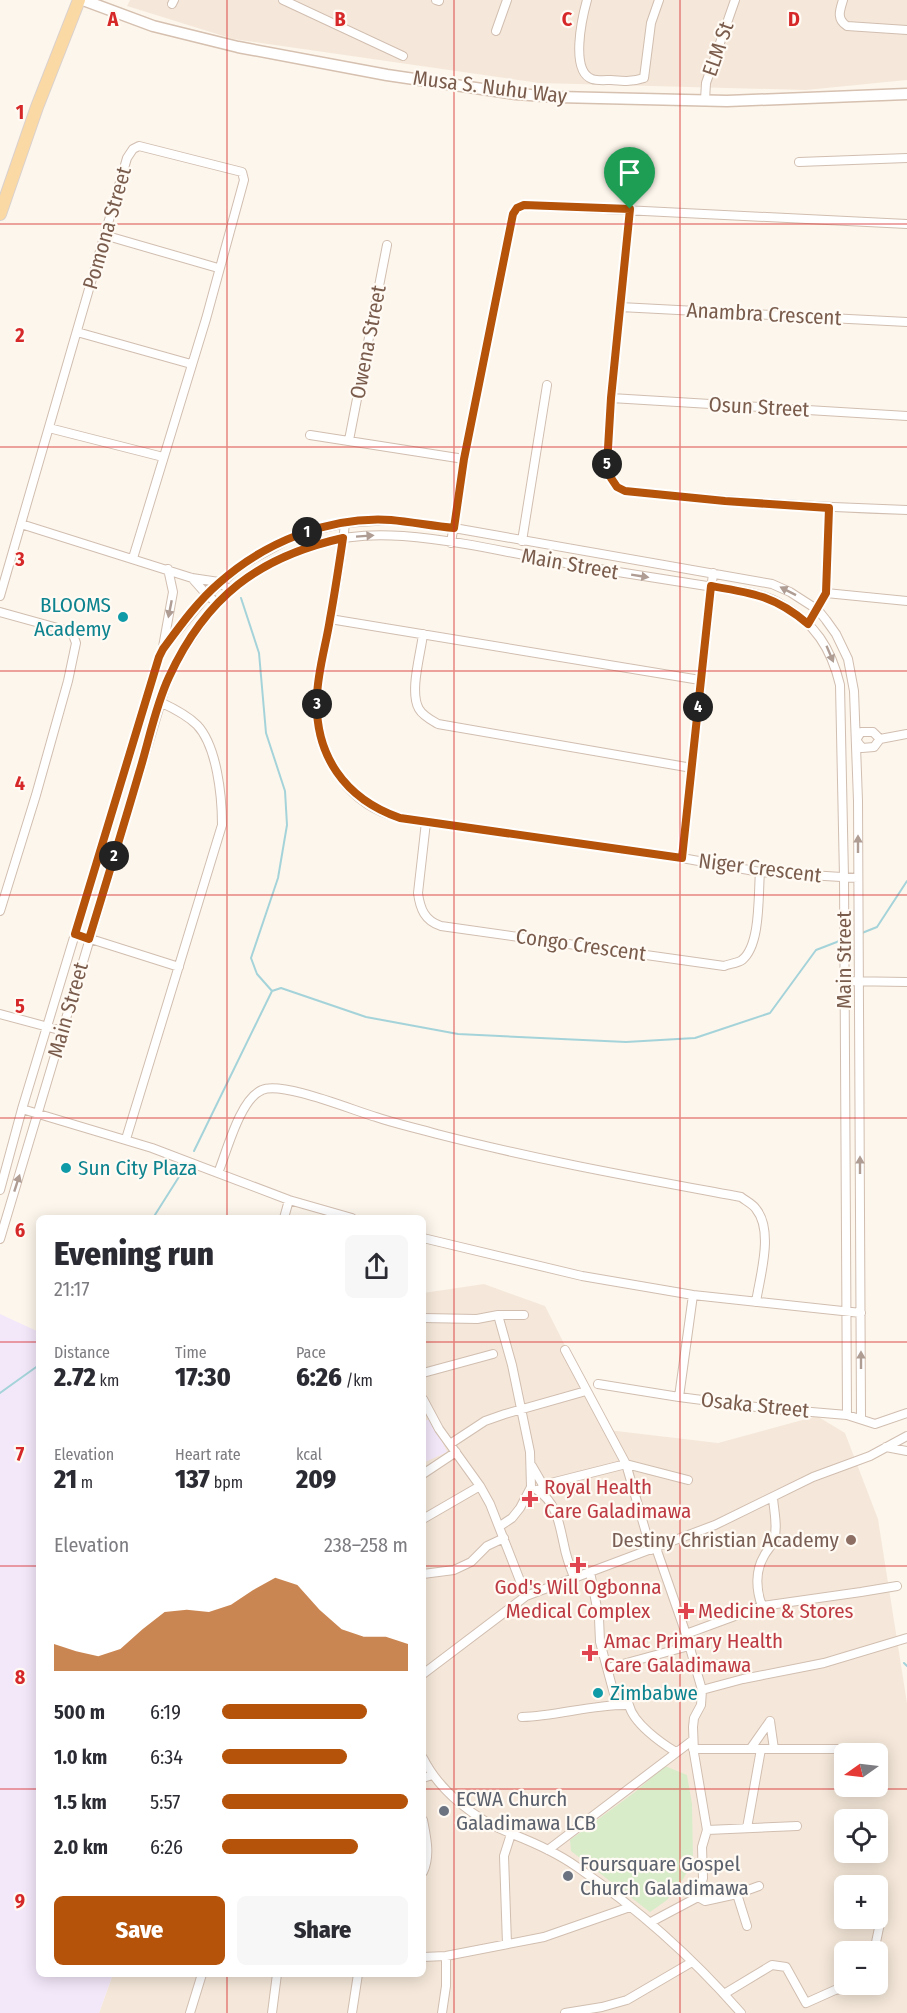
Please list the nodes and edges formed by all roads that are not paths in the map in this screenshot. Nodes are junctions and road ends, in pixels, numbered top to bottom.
1 (81, 0) edge
2 (276, 0) edge
3 (507, 0) edge
4 (586, 0) edge
5 (659, 0) edge
6 (735, 0) edge
7 (843, 0) edge
8 (285, 1) edge
9 (907, 30) edge
10 (496, 31) dead end
11 (403, 56) dead end
12 (907, 94) edge
13 (705, 100) junction
14 (907, 158) edge
15 (799, 162) dead end
16 (630, 209) junction
17 (0, 214) edge
18 (907, 224) edge
19 (104, 235) junction
20 (387, 245) dead end
21 (218, 268) junction
22 (620, 307) junction
23 (907, 322) edge
24 (77, 332) junction
25 (191, 364) junction
26 (547, 385) dead end
27 (611, 398) junction
28 (907, 416) edge
29 (49, 428) junction
30 (310, 435) dead end
31 (349, 440) junction
32 (163, 458) junction
33 (464, 459) junction
34 (829, 508) junction
35 (907, 510) edge
36 (345, 523) junction
37 (21, 524) junction
38 (454, 528) junction
39 (343, 538) junction
40 (522, 541) junction
41 (451, 543) junction
42 (133, 558) junction
43 (168, 569) junction
44 (713, 573) junction
45 (192, 578) junction
46 (219, 582) junction
47 (711, 586) junction
48 (230, 590) junction
49 (826, 593) junction
50 (207, 595) junction
51 (0, 596) edge
52 (907, 601) edge
53 (217, 603) junction
54 (818, 610) junction
55 (0, 612) edge
56 (330, 619) junction
57 (808, 624) junction
58 (423, 634) junction
59 (163, 649) junction
60 (700, 680) junction
61 (160, 702) junction
62 (907, 734) edge
63 (880, 739) junction
64 (842, 740) junction
65 (856, 740) junction
66 (692, 768) junction
67 (426, 822) junction
68 (682, 858) junction
69 (760, 872) junction
70 (844, 877) junction
71 (858, 878) junction
72 (0, 911) edge
73 (75, 934) junction
74 (89, 939) junction
75 (179, 968) junction
76 (844, 981) junction
77 (858, 981) junction
78 (907, 982) edge
79 (0, 1014) edge
80 (47, 1026) junction
81 (63, 1031) junction
82 (22, 1109) junction
83 (38, 1113) junction
84 (126, 1139) junction
85 (10, 1152) junction
86 (25, 1156) junction
87 (218, 1173) junction
88 (0, 1190) edge
89 (289, 1200) junction
90 (3, 1213) edge
91 (285, 1215) edge
92 (342, 1215) edge
93 (0, 1239) edge
94 (426, 1239) edge
95 (693, 1295) junction
96 (756, 1302) junction
97 (845, 1313) junction
98 (861, 1313) junction
99 (498, 1315) junction
100 (524, 1316) dead end
101 (426, 1318) edge
102 (565, 1350) dead end
103 (501, 1352) junction
104 (426, 1372) edge
105 (598, 1384) dead end
106 (586, 1391) junction
107 (679, 1397) junction
108 (426, 1405) edge
109 (521, 1409) junction
110 (907, 1413) edge
111 (847, 1415) junction
112 (861, 1418) junction
113 (907, 1436) edge
114 (450, 1444) junction
115 (886, 1447) junction
116 (907, 1451) edge
117 (456, 1452) junction
118 (626, 1464) junction
119 (426, 1472) edge
120 (688, 1480) dead end
121 (480, 1486) junction
122 (538, 1488) junction
123 (773, 1498) junction
124 (426, 1517) edge
125 (500, 1526) junction
126 (504, 1538) junction
127 (653, 1549) junction
128 (590, 1572) junction
129 (426, 1574) edge
130 (574, 1577) junction
131 (897, 1586) dead end
132 (526, 1596) junction
133 (762, 1606) junction
134 (686, 1634) junction
135 (907, 1638) edge
136 (689, 1646) junction
137 (608, 1668) junction
138 (426, 1672) edge
139 (702, 1690) junction
140 (617, 1705) junction
141 (522, 1717) dead end
142 (693, 1744) junction
143 (751, 1748) junction
144 (761, 1749) junction
145 (774, 1749) junction
146 (834, 1749) edge
147 (676, 1752) junction
148 (426, 1764) edge
149 (432, 1775) junction
150 (426, 1777) edge
151 (796, 1826) dead end
152 (747, 1828) junction
153 (707, 1830) junction
154 (511, 1834) junction
155 (426, 1838) edge
156 (548, 1850) junction
157 (426, 1865) edge
158 (759, 1886) dead end
159 (737, 1894) junction
160 (698, 1897) junction
161 (630, 1907) junction
162 (651, 1922) junction
163 (747, 1926) dead end
164 (507, 1944) junction
165 (446, 1956) junction
166 (426, 1957) edge
167 (692, 1962) junction
168 (201, 1977) edge
169 (277, 1977) edge
170 (358, 1977) edge
171 (834, 1990) edge
172 (724, 1994) junction
173 (603, 2010) edge
174 (190, 2013) edge
175 (272, 2013) edge
176 (352, 2013) edge
177 (442, 2013) edge
178 (565, 2013) edge
179 (742, 2013) edge
180 (750, 2013) edge

1 - 13 street, Musa S. Nuhu Way
1 - 17 main road
2 - 8 street
3 - 10 street
4 - 5 street
6 - 13 street, ELM St
7 - 9 street
8 - 11 street
12 - 13 street, Musa S. Nuhu Way
14 - 15 street
16 - 18 street
16 - 22 street
16 - 33 street
19 - 21 street
19 - 21 street, Pomona Street
19 - 24 street, Pomona Street
20 - 31 street, Owena Street
21 - 25 street, Pomona Street
22 - 23 street, Anambra Crescent
22 - 27 street
24 - 25 street
24 - 29 street, Pomona Street
25 - 32 street, Pomona Street
26 - 40 street
27 - 28 street, Osun Street
27 - 34 street
29 - 32 street
29 - 37 street, Pomona Street
30 - 31 street
31 - 33 street
32 - 42 street, Pomona Street
33 - 38 street
34 - 35 street
34 - 49 street
36 - 38 street, Main Street
36 - 39 street, Niger Crescent
36 - 46 street, Main Street
37 - 42 street
37 - 51 street, Pomona Street
38 - 40 street, Main Street
38 - 41 street
39 -> 41 street, Main Street
39 - 48 street, Main Street
39 - 56 street, Niger Crescent
40 - 44 street, Main Street
41 -> 47 street, Main Street
42 - 43 street
43 - 45 street
43 -> 59 street
44 - 47 street
54 -> 44 street, Main Street
45 - 46 street
45 - 50 street
46 - 48 street
46 - 50 street, Main Street
47 - 57 street, Main Street
47 - 60 street
48 - 53 street, Main Street
49 - 52 street
49 - 54 street
50 - 53 street
50 - 59 street, Main Street
53 - 61 street, Main Street
54 - 57 street
54 - 65 street, Main Street
55 - 72 street
56 - 58 street
56 - 67 street, Niger Crescent
57 -> 64 street, Main Street
58 - 60 street
58 - 66 street
59 - 73 street, Main Street
60 - 66 street
61 - 74 street, Main Street
61 - 75 street
62 - 63 street
63 - 65 street
63 - 65 street
64 - 65 street
64 - 70 street, Main Street
71 -> 65 street, Main Street
66 - 68 street
67 - 68 street, Niger Crescent
67 - 69 street, Congo Crescent
68 - 69 street, Niger Crescent
69 - 70 street, Niger Crescent
70 - 71 street, Niger Crescent
70 - 76 street, Main Street
71 - 77 street, Main Street
73 - 74 street
73 - 80 street, Main Street
74 - 75 street
74 - 81 street, Main Street
75 - 84 street
76 - 77 street
76 - 97 street, Main Street
77 - 78 street
98 -> 77 street, Main Street
79 - 80 street
80 - 81 street
80 - 82 street, Main Street
81 - 83 street, Main Street
82 - 83 street
82 - 85 street, Main Street
83 - 84 street
83 - 86 street, Main Street
84 - 87 street
85 - 86 street
85 - 88 street, Main Street
90 -> 86 street, Main Street
87 - 89 street
87 - 96 street
89 - 91 street
89 - 92 street
90 - 93 street, Main Street
94 - 95 street
95 - 96 street
95 - 107 street, Osaka Street
96 - 97 street
97 - 98 street
97 - 111 street, Main Street
112 -> 98 street, Main Street
99 - 100 street
99 - 101 street
99 - 103 street
102 - 106 street
103 - 104 street
103 - 109 street
105 - 107 street
106 - 109 street
106 - 118 street
107 - 111 street, Osaka Street
108 - 114 street
109 - 114 street
109 - 122 street
110 - 112 street, Osaka Street
111 - 112 street, Osaka Street
113 - 115 street
114 - 117 street
115 - 116 street
115 - 123 street
117 - 119 street
117 - 121 street
118 - 120 street
118 - 122 street
118 - 127 street
121 - 124 street
121 - 125 street
122 - 125 street
122 - 130 street
123 - 127 street
123 - 133 street
125 - 126 street
126 - 129 street
126 - 132 street
127 - 128 street
127 - 134 street
128 - 130 street
128 - 137 street
130 - 132 street
131 - 133 street
132 - 138 street
133 - 134 street
134 - 136 street
135 - 139 street
136 - 137 street
136 - 139 street
137 - 140 street
139 - 142 street
140 - 141 street
140 - 147 street
142 - 143 street
142 - 147 street
142 - 153 street
143 - 144 street
143 - 145 street
144 - 145 street
144 - 152 street
145 - 146 street
147 - 156 street
148 - 149 street
149 - 150 street
149 - 154 street
151 - 152 street
152 - 153 street
153 - 160 street
154 - 156 street
154 - 164 street
155 - 157 street
156 - 161 street
158 - 159 street
159 - 160 street
159 - 163 street
160 - 162 street
161 - 162 street
161 - 164 street
162 - 167 street
164 - 165 street
165 - 166 street
165 - 177 street
167 - 172 street
167 - 173 street
168 - 174 street
169 - 175 street
170 - 176 street
171 - 172 street
172 - 179 street
173 - 178 street
179 - 180 street

